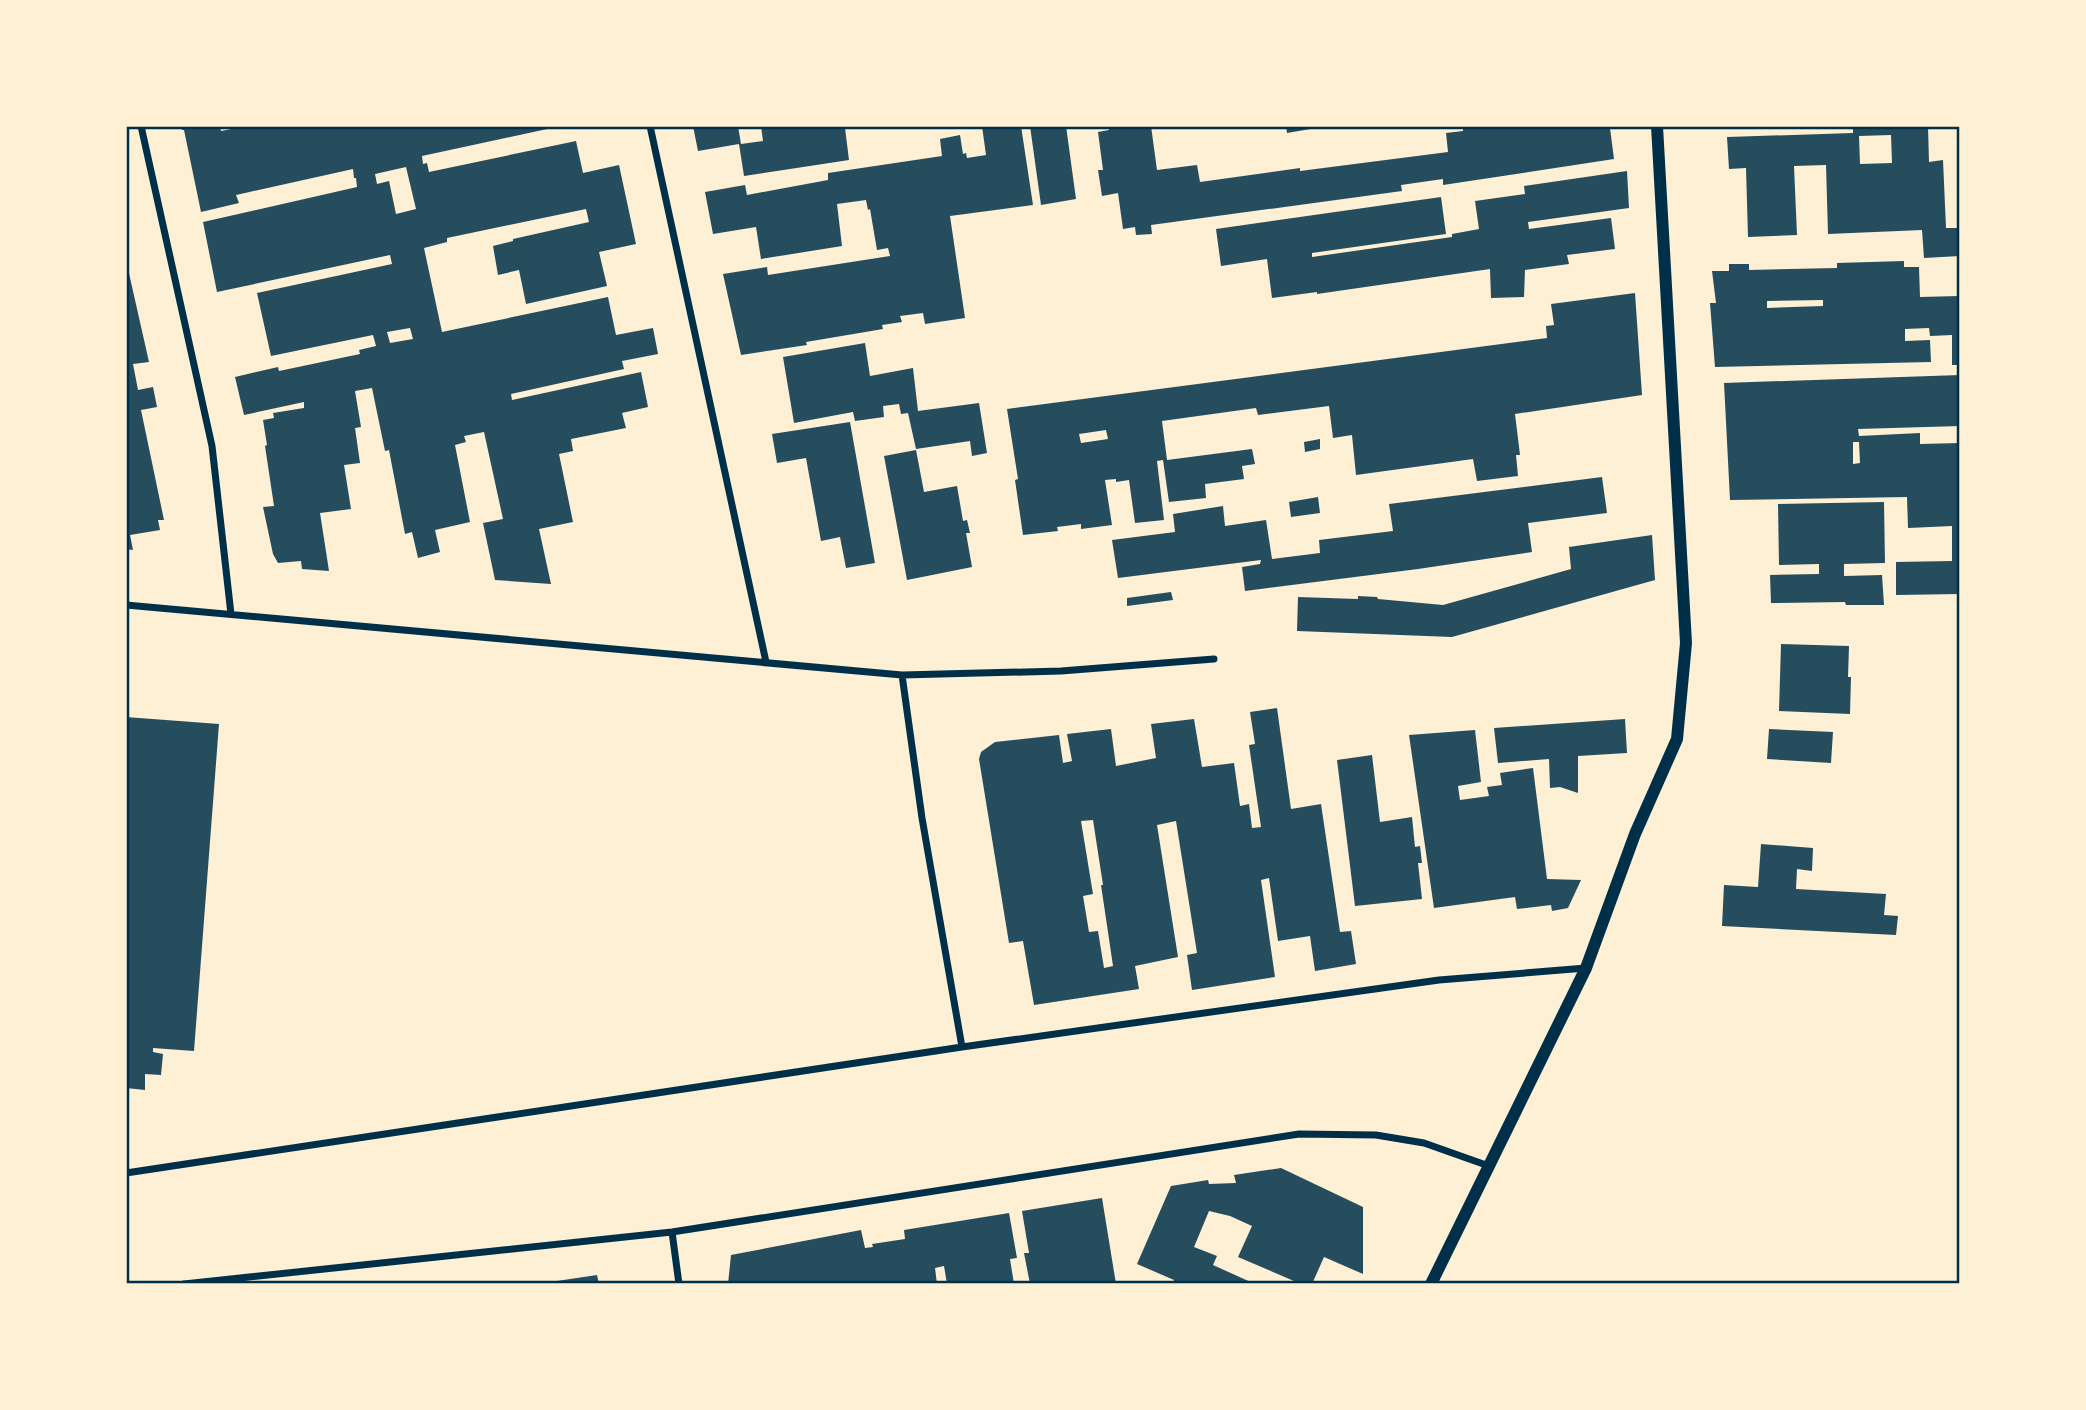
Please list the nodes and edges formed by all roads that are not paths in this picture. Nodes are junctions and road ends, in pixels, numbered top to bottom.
1 (141, 126) edge
2 (650, 126) edge
3 (1657, 126) edge
4 (126, 606) edge
5 (231, 614) junction
6 (1214, 659) dead end
7 (766, 662) junction
8 (902, 675) junction
9 (1586, 968) junction
10 (962, 1047) junction
11 (1490, 1167) junction
12 (126, 1173) edge
13 (672, 1232) junction
14 (184, 1284) edge
15 (679, 1284) edge
16 (1431, 1284) edge

1 - 5 street
2 - 7 street
3 - 9 street
4 - 5 street
5 - 7 street
6 - 8 street
7 - 8 street
8 - 10 street
9 - 10 street
9 - 11 street
10 - 12 street
11 - 13 street
11 - 16 street
13 - 14 street
13 - 15 street

